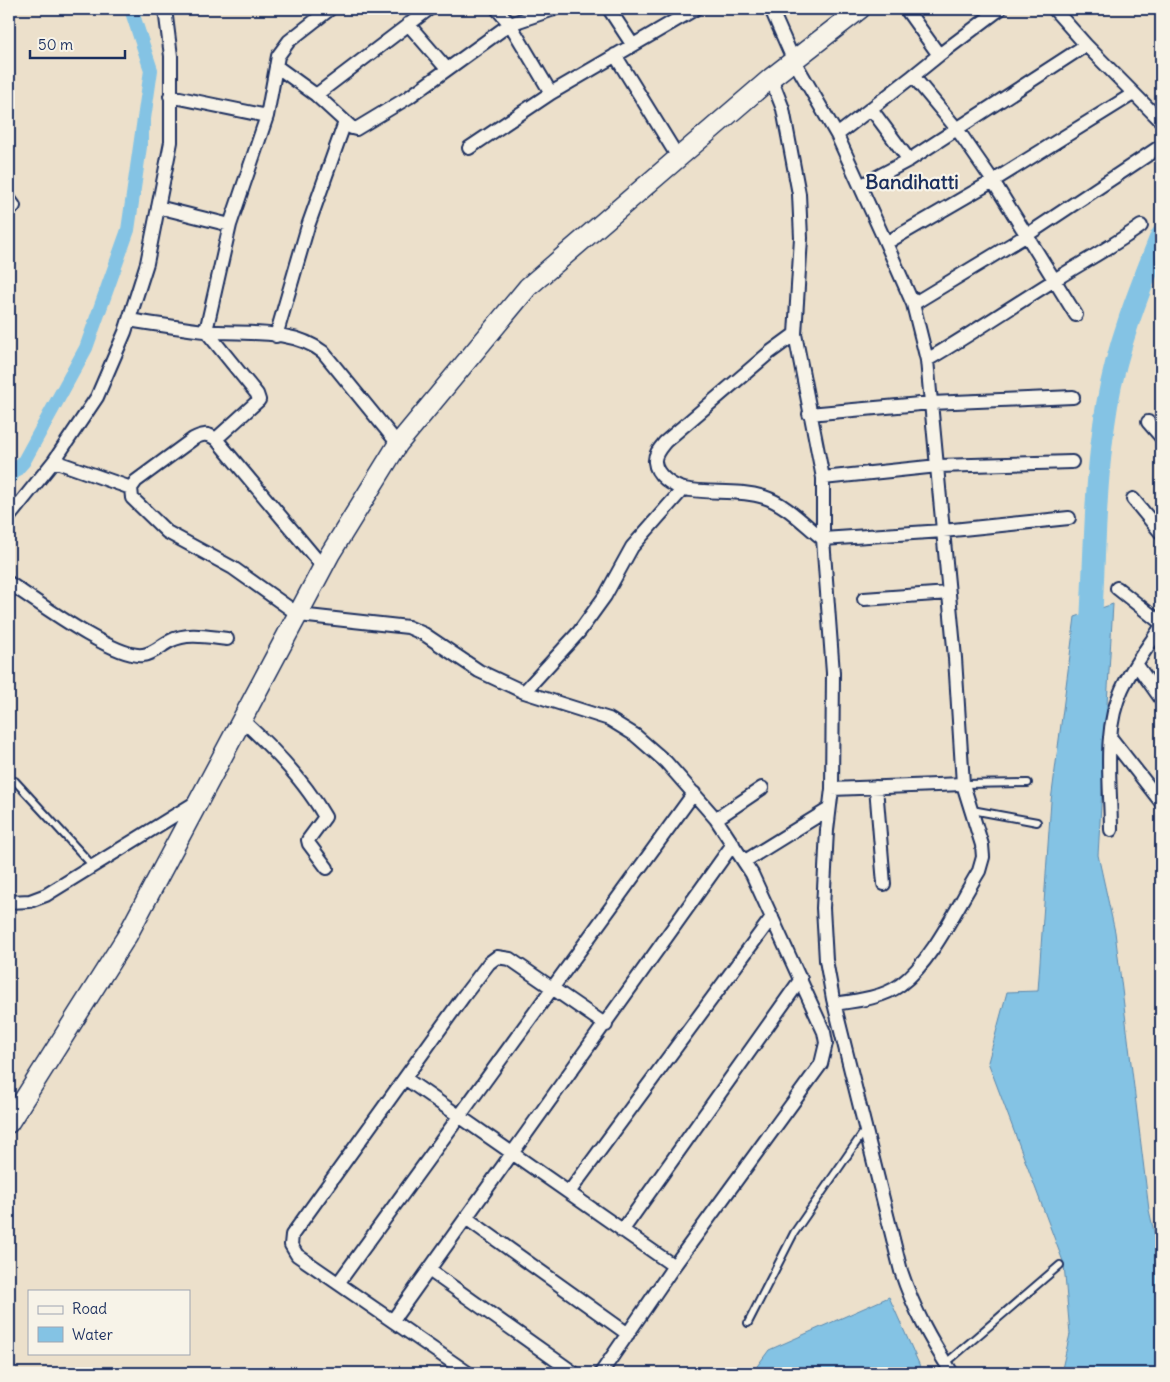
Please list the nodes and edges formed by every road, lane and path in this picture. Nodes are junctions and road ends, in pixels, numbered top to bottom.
1 (166, 9) edge
2 (330, 9) edge
3 (429, 9) edge
4 (497, 9) edge
5 (554, 9) edge
6 (609, 9) edge
7 (695, 9) edge
8 (771, 9) edge
9 (860, 9) edge
10 (906, 9) edge
11 (1000, 9) edge
12 (1054, 9) edge
13 (408, 24) junction
14 (510, 24) junction
15 (632, 44) junction
16 (1086, 45) junction
17 (615, 55) junction
18 (939, 55) junction
19 (793, 59) junction
20 (276, 66) junction
21 (447, 69) junction
22 (913, 76) junction
23 (771, 78) junction
24 (551, 93) junction
25 (1134, 94) junction
26 (316, 95) junction
27 (170, 96) junction
28 (872, 110) junction
29 (267, 116) junction
30 (1161, 121) edge
31 (345, 122) junction
32 (957, 129) junction
33 (837, 135) junction
34 (469, 148) dead end
35 (1160, 151) edge
36 (678, 158) junction
37 (909, 160) junction
38 (993, 181) junction
39 (860, 186) junction
40 (158, 207) junction
41 (230, 225) junction
42 (1141, 226) dead end
43 (1027, 234) junction
44 (886, 242) junction
45 (1054, 280) junction
46 (913, 304) junction
47 (1076, 315) dead end
48 (128, 320) junction
49 (206, 331) junction
50 (795, 334) junction
51 (276, 336) junction
52 (927, 360) junction
53 (1073, 397) dead end
54 (931, 403) junction
55 (809, 414) junction
56 (1148, 422) dead end
57 (1161, 437) edge
58 (216, 439) junction
59 (398, 444) junction
60 (54, 461) junction
61 (1072, 462) dead end
62 (938, 466) junction
63 (823, 478) junction
64 (131, 488) junction
65 (683, 489) junction
66 (1133, 499) dead end
67 (9, 516) edge
68 (1069, 518) dead end
69 (943, 531) junction
70 (1161, 533) edge
71 (823, 539) junction
72 (323, 567) junction
73 (9, 583) edge
74 (1117, 588) dead end
75 (949, 593) junction
76 (864, 599) dead end
77 (299, 615) junction
78 (1161, 623) edge
79 (1161, 627) edge
80 (227, 639) dead end
81 (1137, 665) junction
82 (524, 692) junction
83 (1161, 699) edge
84 (242, 720) junction
85 (1110, 737) junction
86 (15, 781) dead end
87 (1028, 783) dead end
88 (963, 784) junction
89 (876, 787) junction
90 (762, 788) dead end
91 (832, 789) junction
92 (694, 793) junction
93 (198, 800) junction
94 (1161, 802) edge
95 (829, 809) junction
96 (971, 810) junction
97 (716, 819) junction
98 (1037, 822) dead end
99 (1111, 830) dead end
100 (733, 844) junction
101 (745, 861) junction
102 (93, 866) junction
103 (327, 868) dead end
104 (884, 884) dead end
105 (9, 902) edge
106 (772, 917) junction
107 (801, 979) junction
108 (552, 988) junction
109 (833, 1002) junction
110 (813, 1007) junction
111 (606, 1025) junction
112 (406, 1079) junction
113 (460, 1115) junction
114 (9, 1123) edge
115 (866, 1128) junction
116 (514, 1153) junction
117 (570, 1191) junction
118 (466, 1218) junction
119 (622, 1231) junction
120 (1060, 1265) dead end
121 (674, 1266) junction
122 (429, 1270) junction
123 (339, 1282) junction
124 (393, 1320) junction
125 (748, 1323) dead end
126 (628, 1334) junction
127 (949, 1368) edge
128 (468, 1373) edge
129 (574, 1373) edge
130 (601, 1373) edge

1 - 27 street
2 - 20 street
3 - 13 street
4 - 14 street
5 - 14 street
6 - 15 street
7 - 15 street
8 - 19 street
9 - 19 street
10 - 18 street
11 - 18 street
12 - 16 street
13 - 21 street
13 - 26 street
14 - 21 street
14 - 24 street
15 - 17 street
16 - 25 street
16 - 32 street
17 - 24 street
17 - 36 street
18 - 22 street
19 - 23 street
19 - 33 street
20 - 26 street
20 - 29 street
21 - 31 street
22 - 28 street
22 - 32 street
23 - 36 street
23 - 50 street
24 - 34 street
25 - 30 street
25 - 38 street
26 - 31 street
27 - 29 street
27 - 40 street
28 - 33 street
28 - 37 street
29 - 41 street
31 - 51 street
32 - 37 street
32 - 38 street
33 - 39 street
35 - 43 street
36 - 59 street
37 - 39 street
38 - 43 street
38 - 44 street
39 - 44 street
40 - 41 street
40 - 48 street
41 - 49 street
42 - 45 street
43 - 45 street
43 - 46 street
44 - 46 street
45 - 47 street
45 - 52 street
46 - 52 street
48 - 49 street
48 - 60 street
49 - 51 street
49 - 58 street
50 - 55 street
50 - 65 street
51 - 59 street
52 - 54 street
53 - 54 street
54 - 55 street
54 - 62 street
55 - 63 street
56 - 57 street
58 - 64 street
58 - 72 street
59 - 72 street
60 - 64 street
60 - 67 street
61 - 62 street
62 - 63 street
62 - 69 street
63 - 71 street
64 - 77 street
65 - 71 street
65 - 82 street
66 - 70 street
68 - 69 street
69 - 71 street
69 - 75 street
71 - 91 street
72 - 77 street
73 - 80 street
74 - 78 street
75 - 76 street
75 - 88 street
77 - 82 street
77 - 84 street
79 - 81 street
81 - 83 street
81 - 85 street
82 - 92 street
84 - 93 street
84 - 103 street
85 - 94 street
85 - 99 street
86 - 102 lane
87 - 88 lane
88 - 89 street
88 - 96 street
89 - 91 street
89 - 104 street
90 - 97 street
91 - 95 street
92 - 97 street
92 - 108 street
93 - 102 street
93 - 114 street
95 - 101 street
95 - 109 street
96 - 98 lane
96 - 109 street
97 - 100 street
100 - 101 street
100 - 111 street
101 - 106 street
102 - 105 street
106 - 107 street
106 - 117 street
107 - 110 street
107 - 119 street
108 - 111 street
108 - 112 street
108 - 113 street
109 - 110 street
109 - 115 street
110 - 121 street
111 - 116 street
112 - 113 street
112 - 123 street
113 - 116 street
113 - 123 street
115 - 125 lane
115 - 127 street
116 - 117 street
116 - 118 street
117 - 119 street
118 - 122 street
118 - 126 street
119 - 121 street
120 - 127 lane
121 - 126 street
122 - 124 street
122 - 129 street
123 - 124 street
124 - 128 street
126 - 130 street

